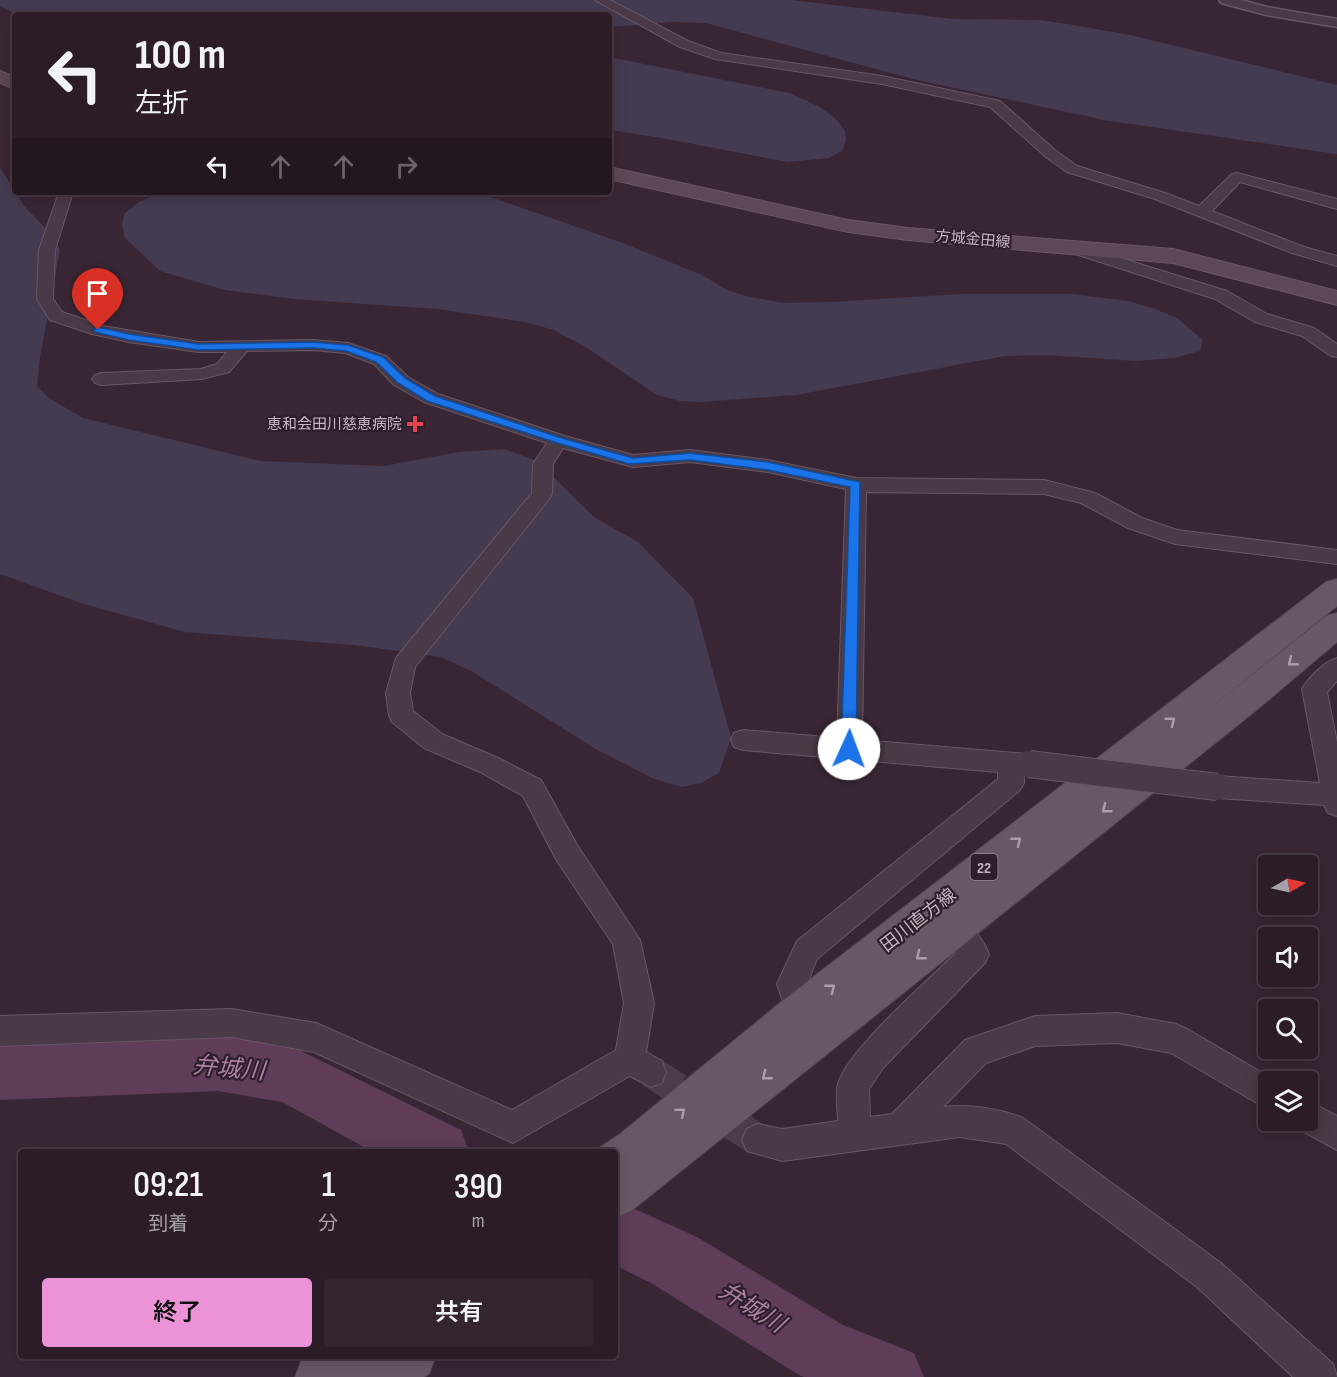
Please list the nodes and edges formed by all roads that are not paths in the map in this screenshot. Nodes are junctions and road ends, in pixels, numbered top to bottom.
1 (601, 0) edge
2 (1226, 0) edge
3 (1337, 23) edge
4 (612, 174) edge
5 (65, 195) edge
6 (1337, 204) edge
7 (1202, 212) junction
8 (1072, 248) junction
9 (1337, 261) edge
10 (1337, 275) edge
11 (1337, 298) edge
12 (242, 346) junction
13 (1337, 352) edge
14 (101, 379) dead end
15 (558, 440) junction
16 (856, 485) junction
17 (1337, 557) edge
18 (1337, 590) edge
19 (1337, 624) edge
20 (1337, 667) edge
21 (743, 740) dead end
22 (849, 749) junction
23 (1020, 763) junction
24 (1336, 798) edge
25 (954, 929) junction
26 (801, 1012) junction
27 (0, 1031) edge
28 (1258, 1087) edge
29 (1318, 1123) edge
30 (900, 1129) junction
31 (1337, 1134) edge
32 (854, 1135) junction
33 (758, 1140) tunnel mouth
34 (628, 1169) edge
35 (342, 1359) edge
36 (407, 1359) edge
37 (320, 1377) edge
38 (385, 1377) edge
39 (1320, 1377) edge

1 - 7 street
2 - 3 street
4 - 8 main road, 方城金田線
5 - 12 street
6 - 7 street
7 - 9 street
7 - 10 street
8 - 11 main road, 方城金田線
8 - 13 street
12 - 14 street
12 - 15 street
15 - 16 street
15 - 27 street
16 - 17 street
16 - 22 street
26 -> 18 main road, 田川直方線 / 22
19 -> 25 main road, 田川直方線 / 22
20 - 24 street
21 - 22 street
22 - 23 street
23 - 24 street, bridge
23 - 26 street
25 - 32 street
25 -> 34 main road, 田川直方線 / 22
34 -> 26 main road, 田川直方線 / 22
28 - 30 street
29 - 31 street
30 - 32 street
30 - 39 street
32 - 33 street
35 - 37 main road
36 - 38 main road

